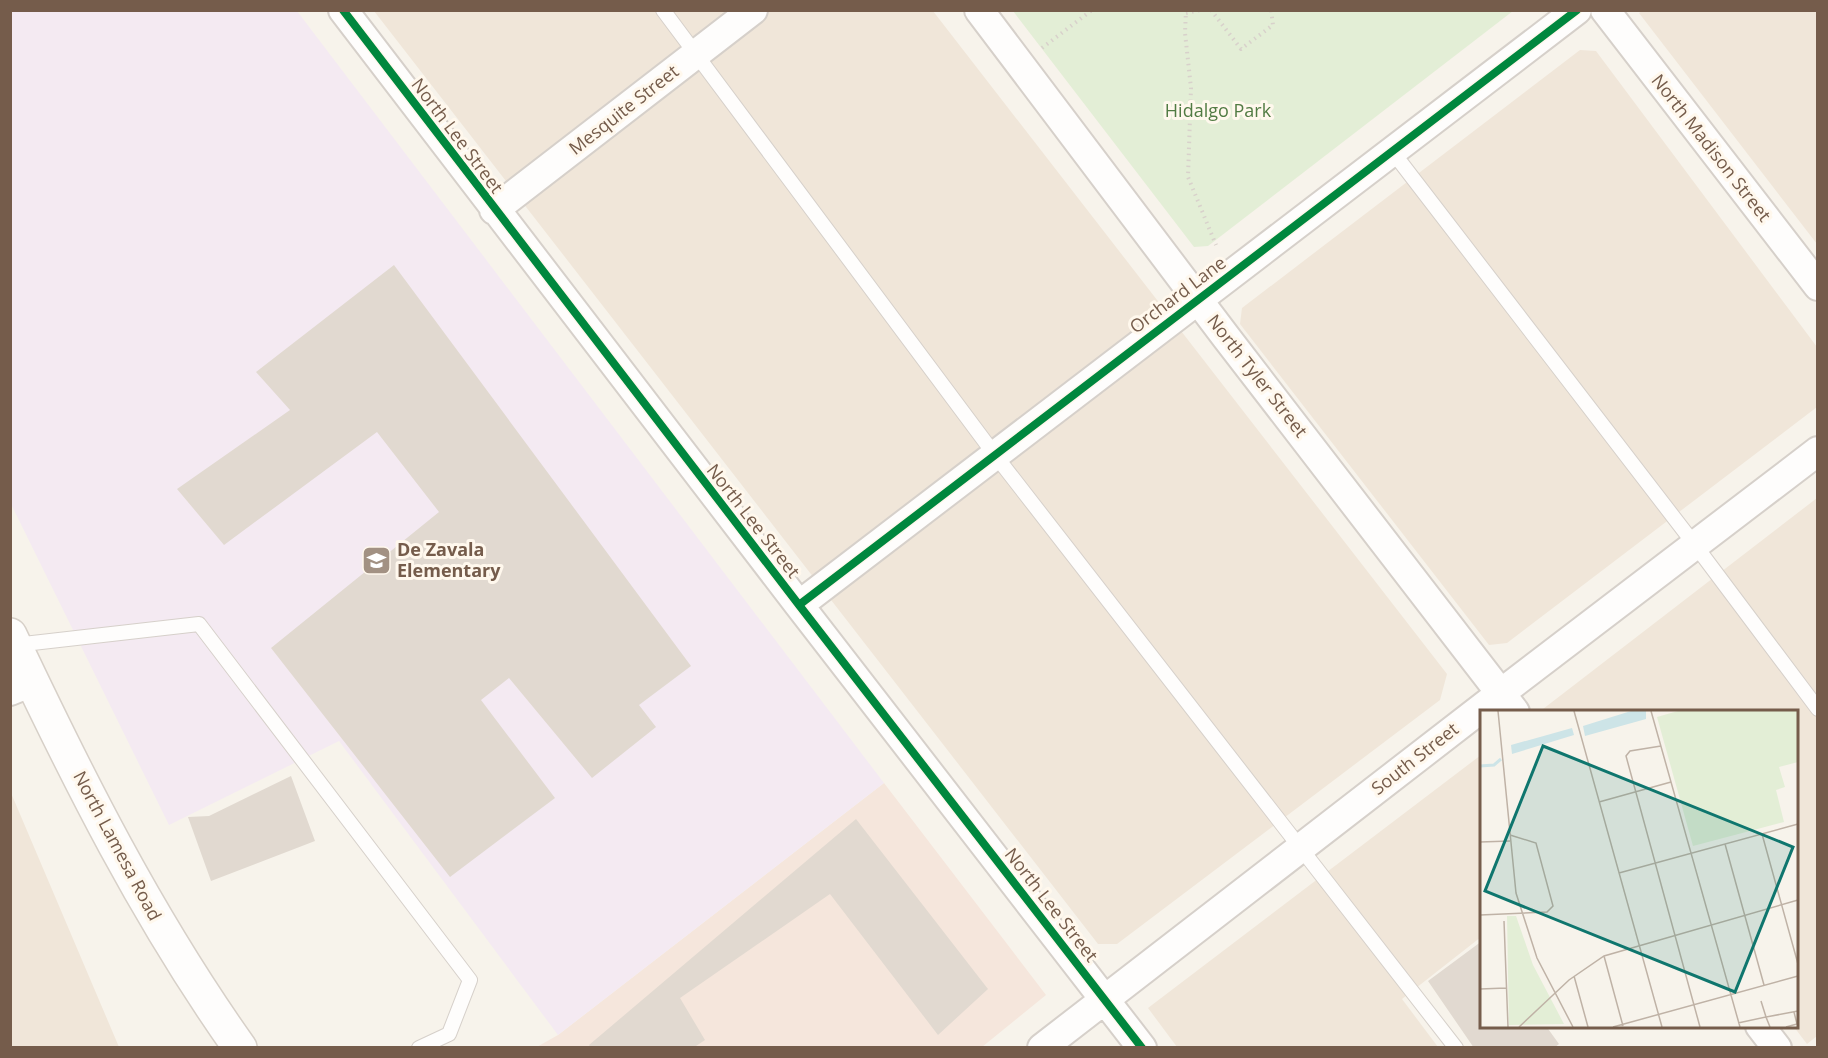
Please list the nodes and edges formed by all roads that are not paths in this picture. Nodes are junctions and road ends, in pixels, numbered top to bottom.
1 (344, 10) edge
2 (663, 10) edge
3 (753, 10) edge
4 (979, 10) edge
5 (1577, 10) edge
6 (1605, 10) edge
7 (696, 54) junction
8 (1392, 151) junction
9 (494, 210) junction
10 (1818, 286) edge
11 (1198, 299) junction
12 (1818, 451) edge
13 (995, 455) junction
14 (1695, 545) junction
15 (799, 605) junction
16 (13, 640) edge
17 (21, 686) edge
18 (1508, 702) edge
19 (1818, 709) edge
20 (1480, 722) edge
21 (1300, 848) junction
22 (1105, 999) junction
23 (1762, 1028) edge
24 (240, 1047) edge
25 (419, 1047) edge
26 (1042, 1047) edge
27 (1142, 1047) edge
28 (1456, 1047) edge
29 (1777, 1047) edge

1 - 9 street, North Lee Street
2 - 7 lane
3 - 7 street, Mesquite Street
4 - 11 street, North Tyler Street
5 - 8 street, Orchard Lane
6 - 10 street, North Madison Street
7 - 9 street, Mesquite Street
7 - 13 lane
8 - 11 street, Orchard Lane
8 - 14 lane
9 - 15 street, North Lee Street
11 - 13 street, Orchard Lane
11 - 18 street, North Tyler Street
12 - 14 street, South Street
13 - 15 street, Orchard Lane
13 - 21 lane
14 - 18 street, South Street
14 - 19 lane
15 - 22 street, North Lee Street
16 - 17 main road, North Lamesa Road
16 - 25 lane
17 - 24 main road, North Lamesa Road
20 - 21 street, South Street
21 - 22 street, South Street
21 - 28 lane
22 - 26 street, South Street
22 - 27 street, North Lee Street
23 - 29 street

